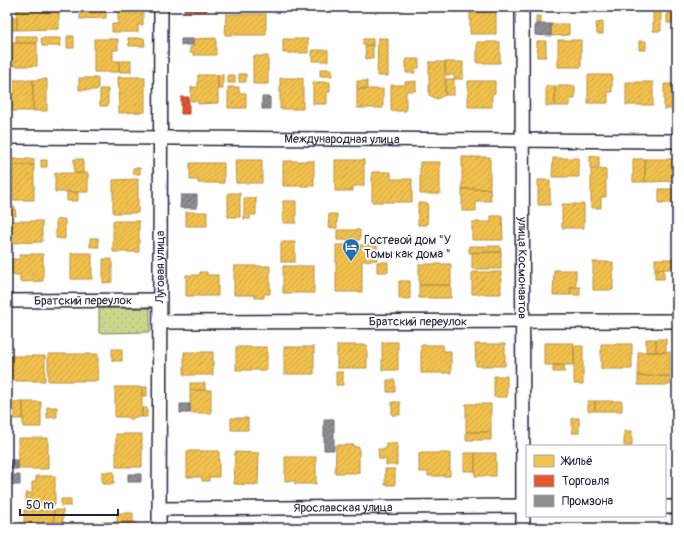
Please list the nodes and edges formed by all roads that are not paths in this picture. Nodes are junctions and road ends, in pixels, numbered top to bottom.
1 (160, 7) edge
2 (522, 7) edge
3 (7, 137) edge
4 (161, 138) junction
5 (522, 140) junction
6 (677, 140) edge
7 (160, 300) junction
8 (7, 301) edge
9 (677, 321) edge
10 (160, 322) junction
11 (523, 322) junction
12 (525, 506) edge
13 (666, 506) edge
14 (677, 507) edge
15 (159, 509) junction
16 (159, 528) edge
17 (523, 528) edge

1 - 4 street, Луговая улица
2 - 5 street, улица Космонавтов
3 - 4 street, Международная улица
4 - 5 street, Международная улица
4 - 7 street, Луговая улица
5 - 6 street, Международная улица
5 - 11 street, улица Космонавтов
7 - 8 street, Братский переулок
7 - 10 street, Луговая улица
9 - 11 street, Братский переулок
10 - 11 street, Братский переулок
10 - 15 street, Луговая улица
11 - 12 street, улица Космонавтов
12 - 15 street, Ярославская улица
12 - 17 street, улица Космонавтов
13 - 14 street
15 - 16 street, Луговая улица

